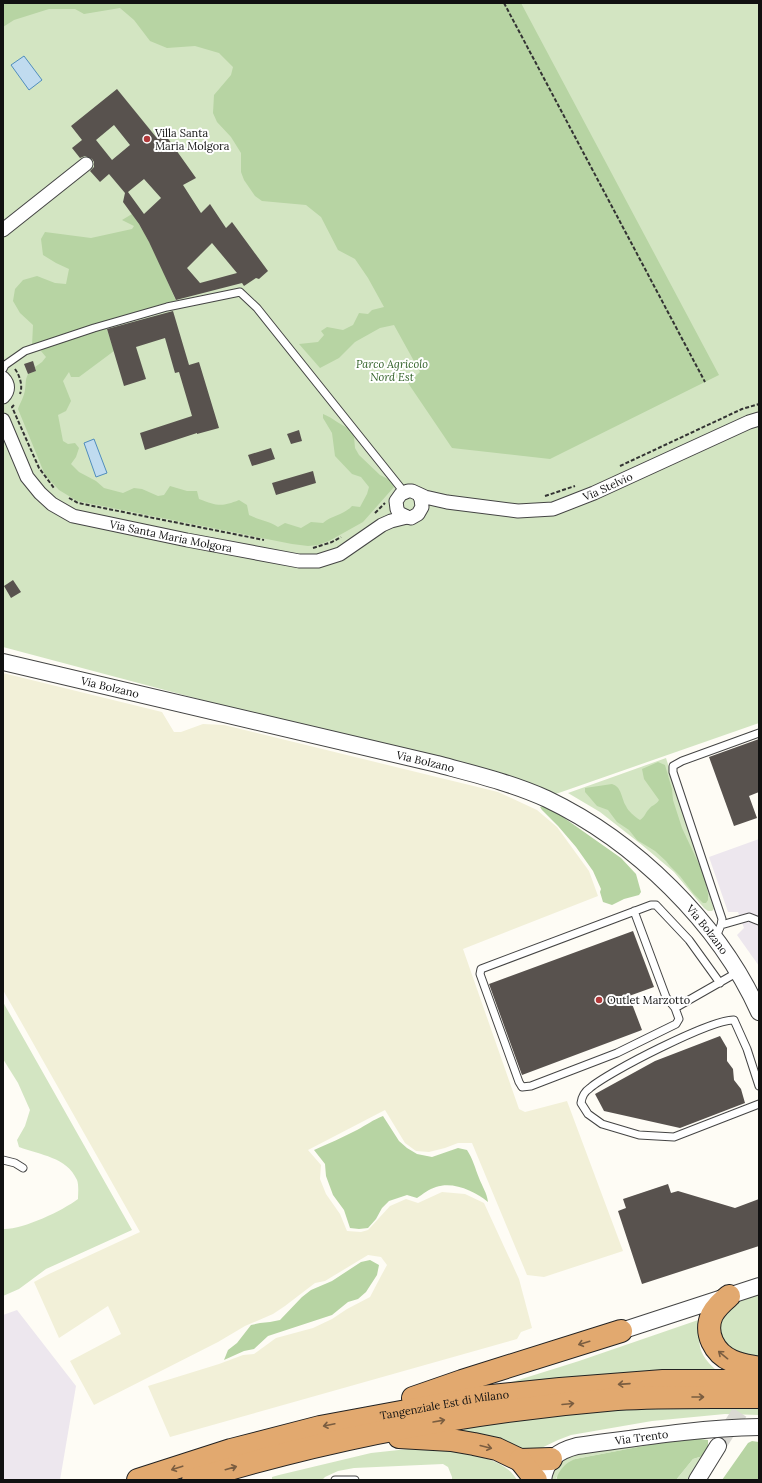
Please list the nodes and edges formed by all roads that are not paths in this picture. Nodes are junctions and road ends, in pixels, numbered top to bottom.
1 (86, 164) dead end
2 (3, 230) edge
3 (4, 370) edge
4 (3, 397) edge
5 (759, 419) edge
6 (3, 420) edge
7 (402, 488) junction
8 (419, 495) junction
9 (447, 502) junction
10 (396, 505) junction
11 (421, 511) junction
12 (407, 517) junction
13 (378, 520) junction
14 (3, 662) edge
15 (759, 733) edge
16 (634, 911) junction
17 (759, 921) edge
18 (718, 932) junction
19 (738, 972) junction
20 (720, 983) junction
21 (675, 1008) junction
22 (759, 1012) edge
23 (759, 1086) edge
24 (759, 1104) edge
25 (3, 1160) edge
26 (23, 1168) dead end
27 (759, 1286) edge
28 (729, 1296) junction
29 (621, 1331) joint
30 (759, 1368) edge
31 (759, 1381) edge
32 (759, 1397) edge
33 (759, 1426) edge
34 (358, 1427) junction
35 (718, 1446) tunnel mouth
36 (520, 1460) junction
37 (551, 1460) junction
38 (138, 1480) edge
39 (193, 1480) edge
40 (335, 1480) edge
41 (355, 1480) edge
42 (536, 1480) edge
43 (543, 1480) edge
44 (697, 1480) edge

1 - 2 street
3 - 4 street
3 - 7 lane
5 - 9 street, Via Stelvio
6 - 13 street, Via Santa Maria Molgora
7 - 8 street
7 - 10 street
8 - 9 street, Via Stelvio
8 - 11 street
9 - 11 street, Via Stelvio
10 - 12 street
10 - 13 street
11 - 12 street
12 - 13 street
14 - 18 street, Via Bolzano
15 - 18 lane
16 - 20 lane
16 - 21 lane
16 - 21 lane
17 - 18 lane
18 - 19 street, Via Bolzano
19 - 20 lane
19 - 22 street, Via Bolzano
20 - 21 lane
23 - 24 lane
25 - 26 lane
27 - 28 street
28 - 29 street
30 -> 28 highway
29 -> 34 highway
31 -> 34 highway, Tangenziale Est di Milano
34 -> 32 highway, Tangenziale Est di Milano
33 - 37 street, Via Trento
34 -> 36 highway
34 -> 38 highway, Tangenziale Est di Milano
39 -> 34 highway, Tangenziale Est di Milano
35 - 44 street
36 - 37 highway
36 - 42 highway
37 - 43 street
40 - 41 lane

